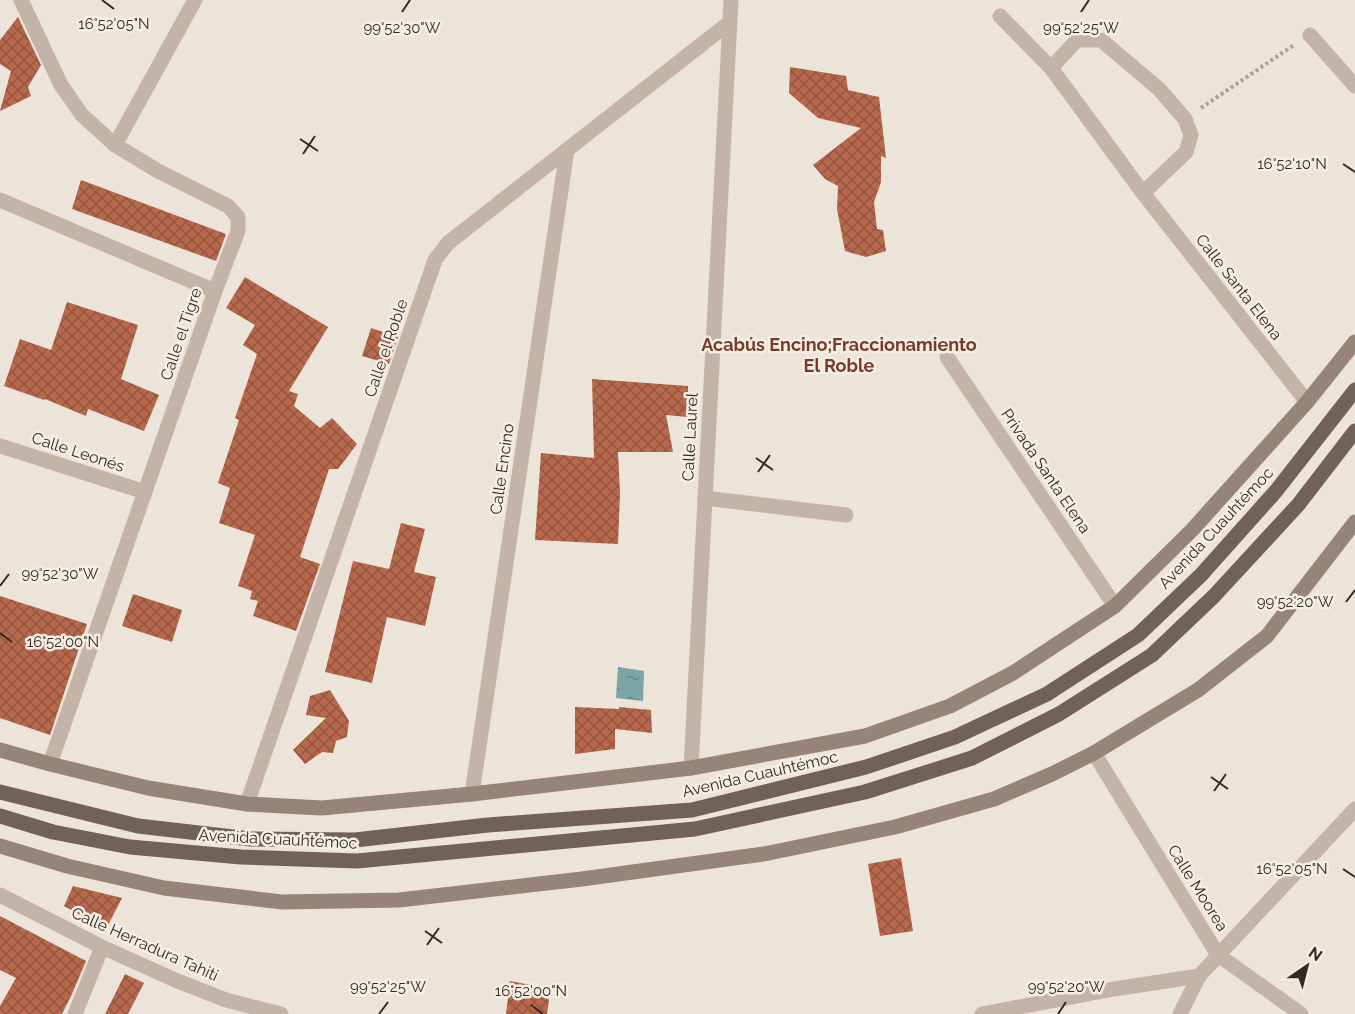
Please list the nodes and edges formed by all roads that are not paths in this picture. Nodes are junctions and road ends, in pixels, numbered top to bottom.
1 (21, 0) edge
2 (195, 0) edge
3 (731, 0) edge
4 (1000, 16) dead end
5 (729, 24) junction
6 (1310, 35) road end
7 (1051, 68) junction
8 (1355, 86) edge
9 (115, 146) junction
10 (567, 150) junction
11 (1143, 193) junction
12 (0, 200) edge
13 (215, 291) junction
14 (1355, 342) edge
15 (947, 357) dead end
16 (1355, 390) edge
17 (1307, 402) junction
18 (1355, 430) edge
19 (0, 446) edge
20 (145, 492) junction
21 (705, 498) junction
22 (846, 515) dead end
23 (1355, 522) edge
24 (1115, 606) junction
25 (0, 750) edge
26 (1094, 753) junction
27 (50, 764) junction
28 (691, 768) junction
29 (0, 792) edge
30 (472, 794) junction
31 (247, 804) junction
32 (1355, 810) edge
33 (0, 816) edge
34 (0, 846) edge
35 (0, 895) edge
36 (102, 947) junction
37 (1218, 955) junction
38 (1199, 976) junction
39 (75, 1014) edge
40 (281, 1014) edge
41 (982, 1014) edge
42 (1180, 1014) edge
43 (1301, 1014) edge

1 - 9 street, Calle el Tigre
2 - 9 street
3 - 5 street, Calle Laurel
4 - 7 street, Calle Santa Elena
5 - 10 street, Calle el Roble
5 - 21 street, Calle Laurel
6 - 8 street
7 - 11 street, Calle Santa Elena
7 - 11 street
9 - 13 street, Calle el Tigre
10 - 30 street, Calle Encino
10 - 31 street, Calle el Roble
11 - 17 street, Calle Santa Elena
12 - 13 street
13 - 20 street, Calle el Tigre
14 - 17 street
15 - 24 street, Privada Santa Elena
16 - 29 main road, Avenida Cuauhtémoc
17 - 24 street
18 - 33 main road, Avenida Cuauhtémoc
19 - 20 street, Calle Leonés
20 - 27 street, Calle el Tigre
21 - 22 street
21 - 28 street, Calle Laurel
23 - 26 street
24 - 28 street
25 - 27 street
26 - 34 street
26 - 37 street, Calle Moorea
27 - 31 street
28 - 30 street
30 - 31 street
32 - 37 street
35 - 36 street, Calle Herradura Tahiti
36 - 39 street
36 - 40 street, Calle Herradura Tahiti
37 - 38 street
37 - 43 street, Calle Moorea
38 - 41 street
38 - 42 street

